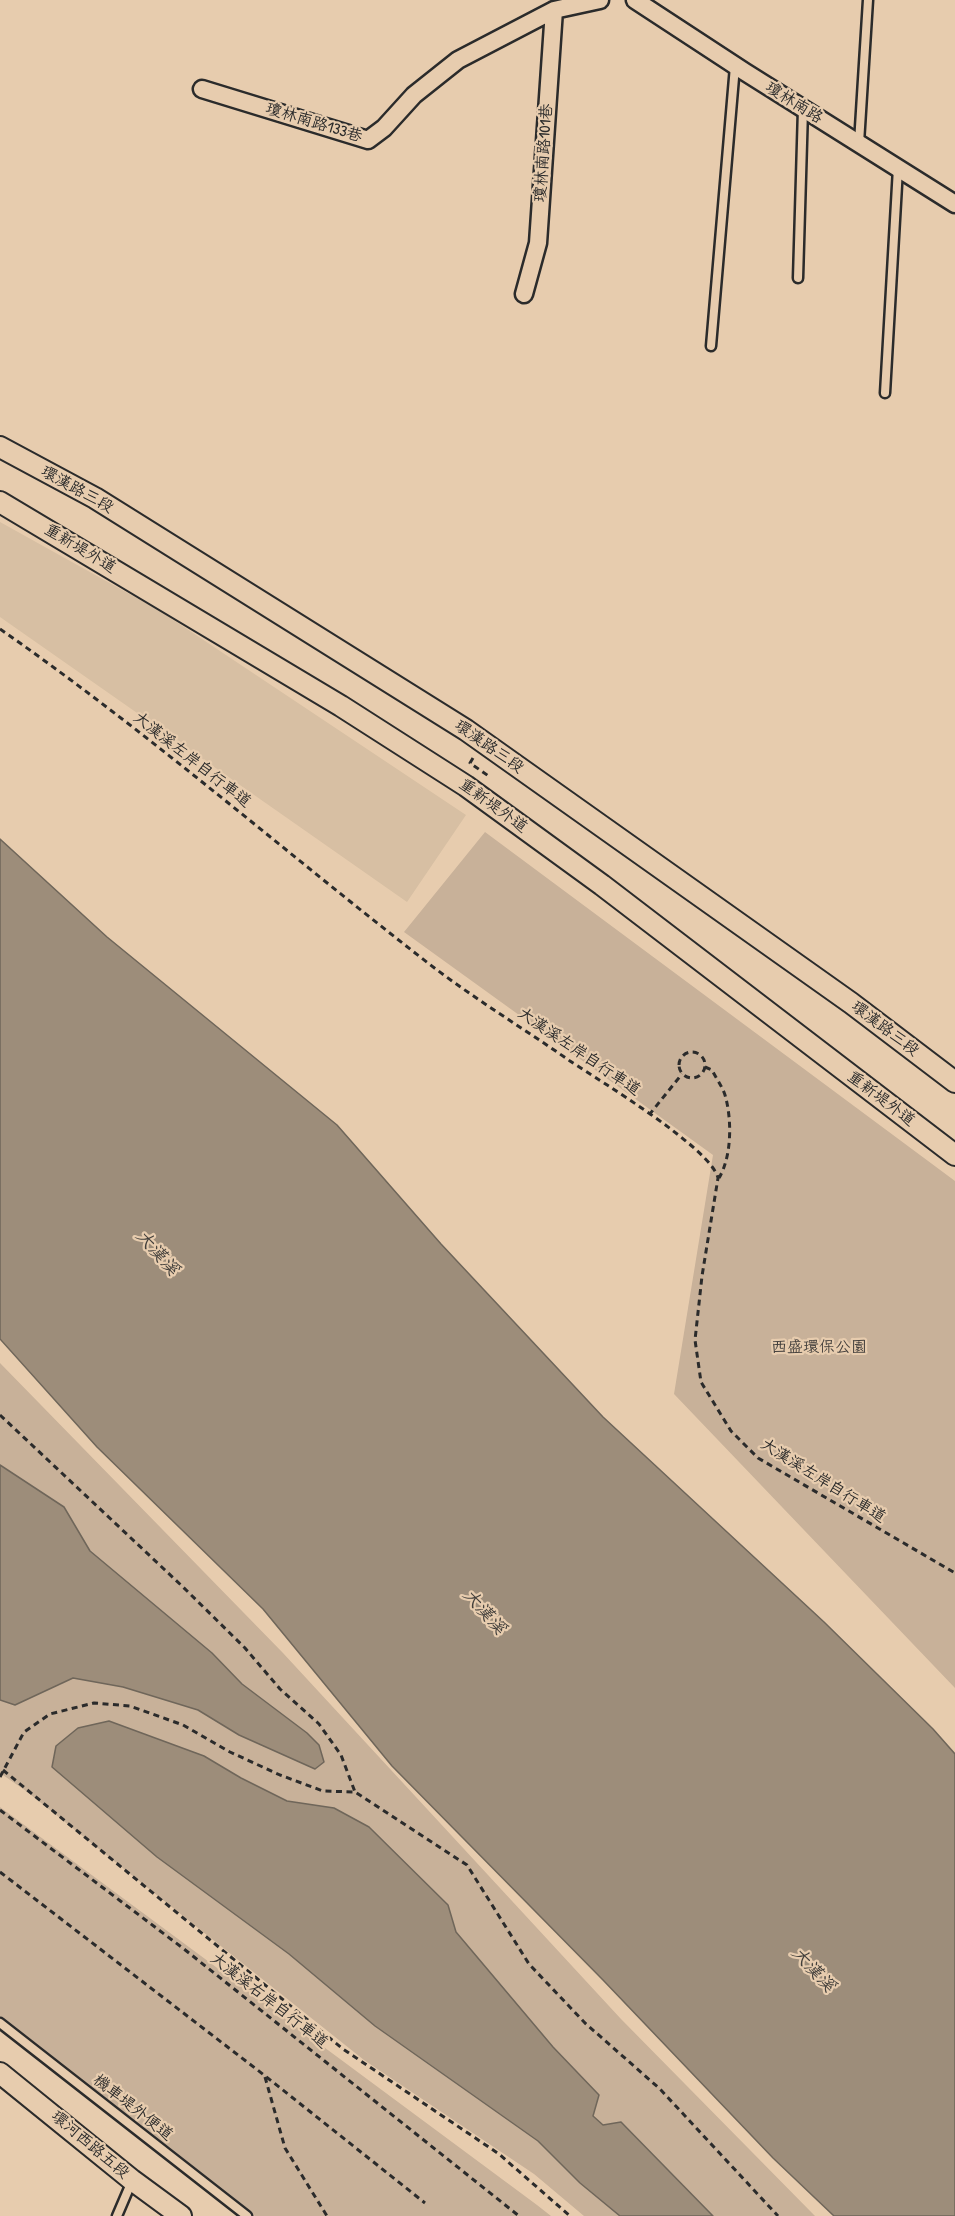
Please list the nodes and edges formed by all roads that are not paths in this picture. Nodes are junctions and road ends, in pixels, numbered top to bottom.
1 (600, 0) edge
2 (635, 0) edge
3 (868, 0) edge
4 (554, 10) junction
5 (735, 66) junction
6 (202, 89) dead end
7 (803, 109) junction
8 (859, 143) junction
9 (898, 168) junction
10 (955, 204) edge
11 (798, 278) dead end
12 (524, 294) dead end
13 (711, 346) dead end
14 (885, 393) dead end
15 (0, 447) edge
16 (0, 502) edge
17 (955, 1082) edge
18 (955, 1155) edge
19 (0, 2023) edge
20 (0, 2073) edge
21 (132, 2180) junction
22 (117, 2216) edge
23 (182, 2216) edge
24 (247, 2216) edge

1 - 4 street, 瓊林南路133巷
2 - 5 street, 瓊林南路
3 - 8 lane
4 - 6 street, 瓊林南路133巷
4 - 12 street, 瓊林南路101巷
5 - 7 street, 瓊林南路
5 - 13 lane
7 - 8 street, 瓊林南路
7 - 11 lane
8 - 9 street, 瓊林南路
9 - 10 street, 瓊林南路
9 - 14 lane
15 - 17 street, 環漢路三段
16 - 18 street, 重新堤外道
19 - 24 lane, 機車堤外便道
20 - 21 street, 環河西路五段
21 - 22 lane
21 - 23 street, 環河西路五段

